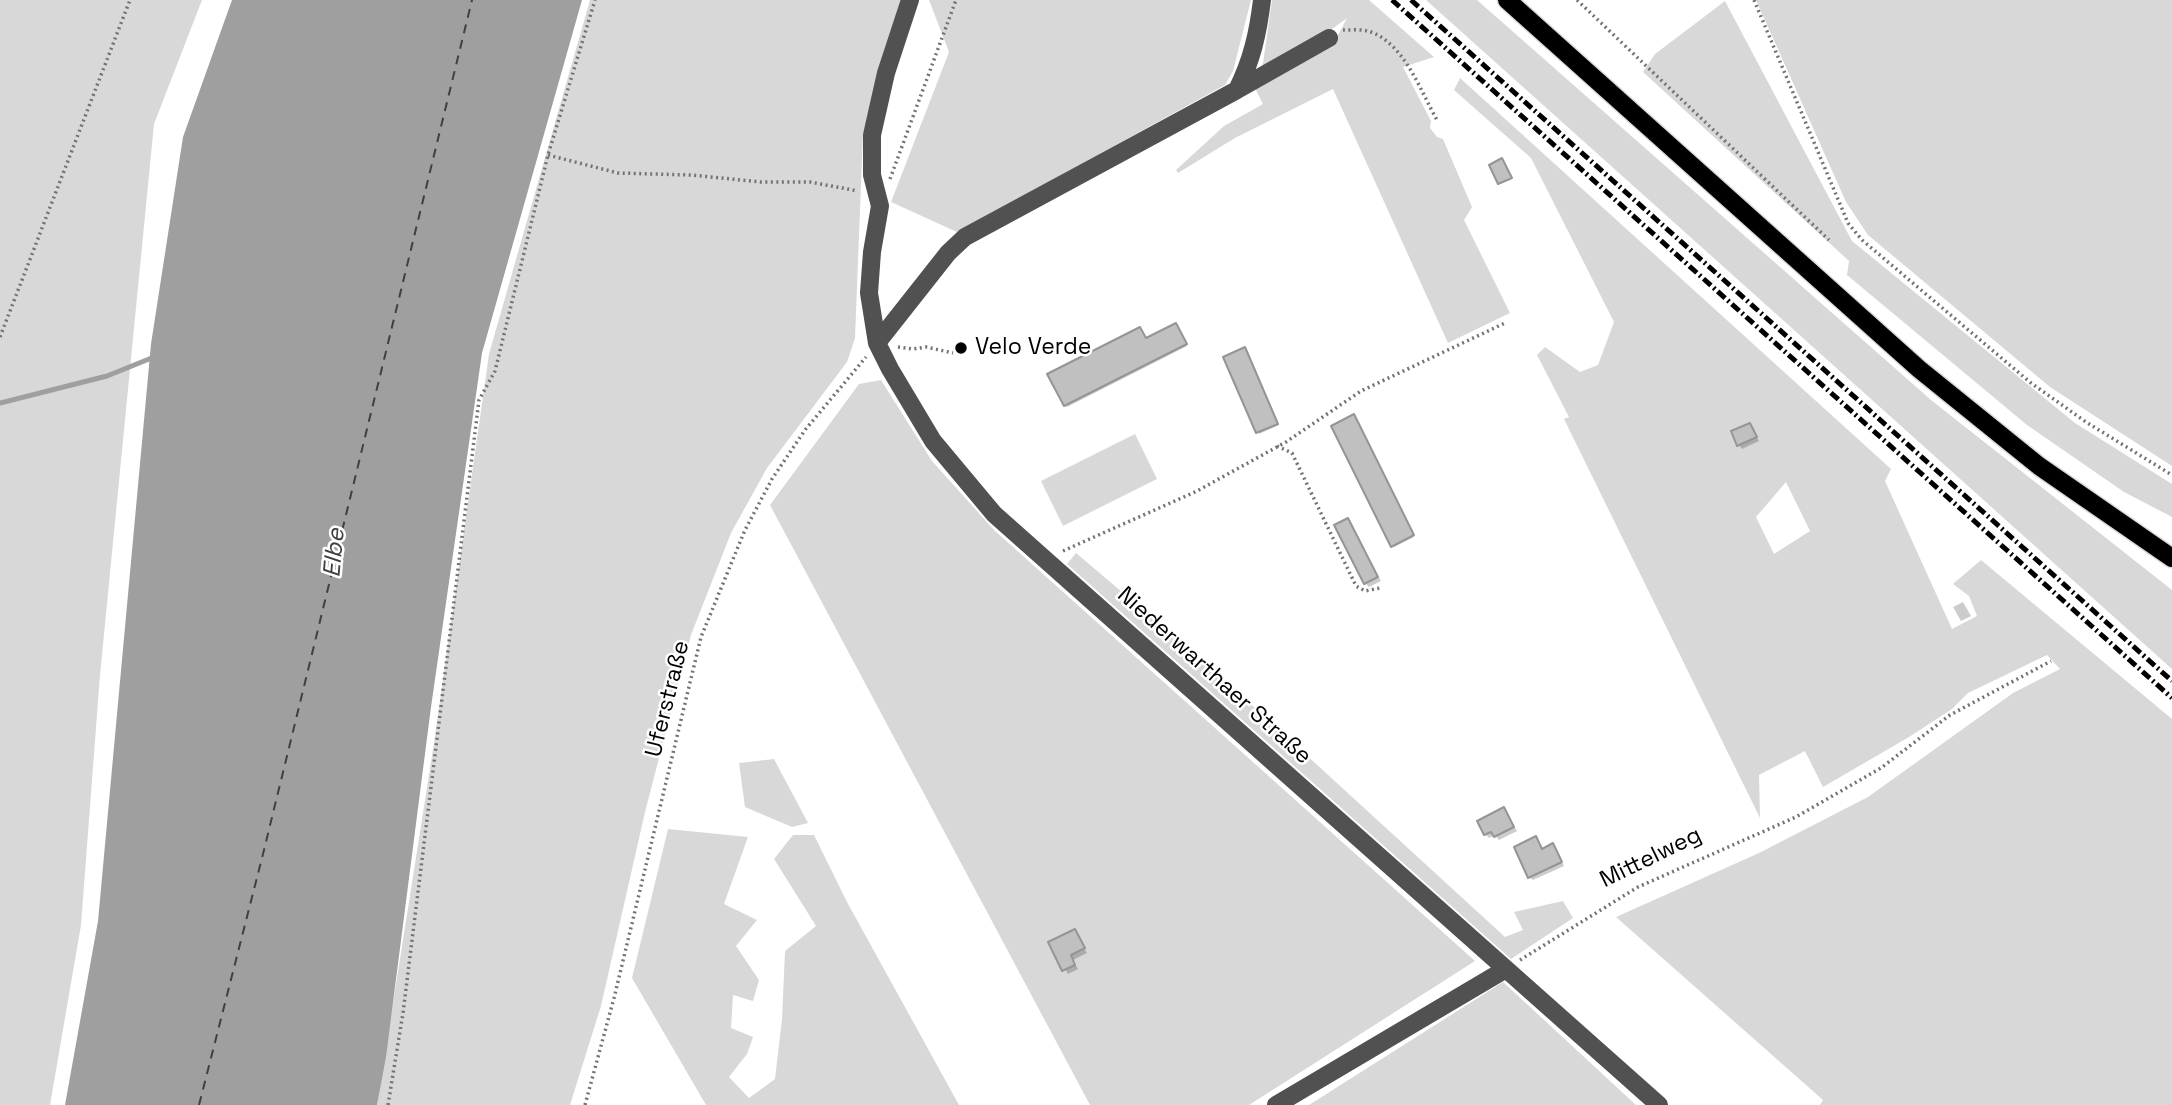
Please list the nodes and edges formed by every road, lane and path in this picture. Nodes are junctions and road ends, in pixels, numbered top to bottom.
1 (130, 0) edge
2 (595, 0) edge
3 (910, 0) edge
4 (956, 0) edge
5 (1262, 0) edge
6 (1507, 0) edge
7 (1577, 0) edge
8 (1754, 0) edge
9 (1329, 38) joint
10 (1237, 90) junction
11 (1437, 120) dead end
12 (548, 155) junction
13 (878, 201) junction
14 (1829, 240) dead end
15 (1505, 323) dead end
16 (0, 337) edge
17 (877, 343) junction
18 (900, 348) dead end
19 (953, 353) dead end
20 (1277, 446) junction
21 (2172, 475) edge
22 (2172, 558) edge
23 (1046, 559) junction
24 (1380, 588) dead end
25 (2051, 661) dead end
26 (1506, 969) junction
27 (388, 1105) edge
28 (585, 1105) edge
29 (1276, 1105) edge
30 (1659, 1105) edge

1 - 16 path
2 - 12 path
3 - 13 street, Niederwarthaer Straße
4 - 13 path
5 - 10 street
6 - 22 main road
7 - 14 path
8 - 21 path
9 - 10 street
9 - 11 path
10 - 17 street
12 - 13 path
12 - 27 path
13 - 17 street, Niederwarthaer Straße
15 - 20 path
17 - 23 street, Niederwarthaer Straße
17 - 28 path, Uferstraße
18 - 19 path
20 - 23 path
20 - 24 path
23 - 26 street, Niederwarthaer Straße
25 - 26 path, Mittelweg
26 - 29 street
26 - 30 street, Niederwarthaer Straße

